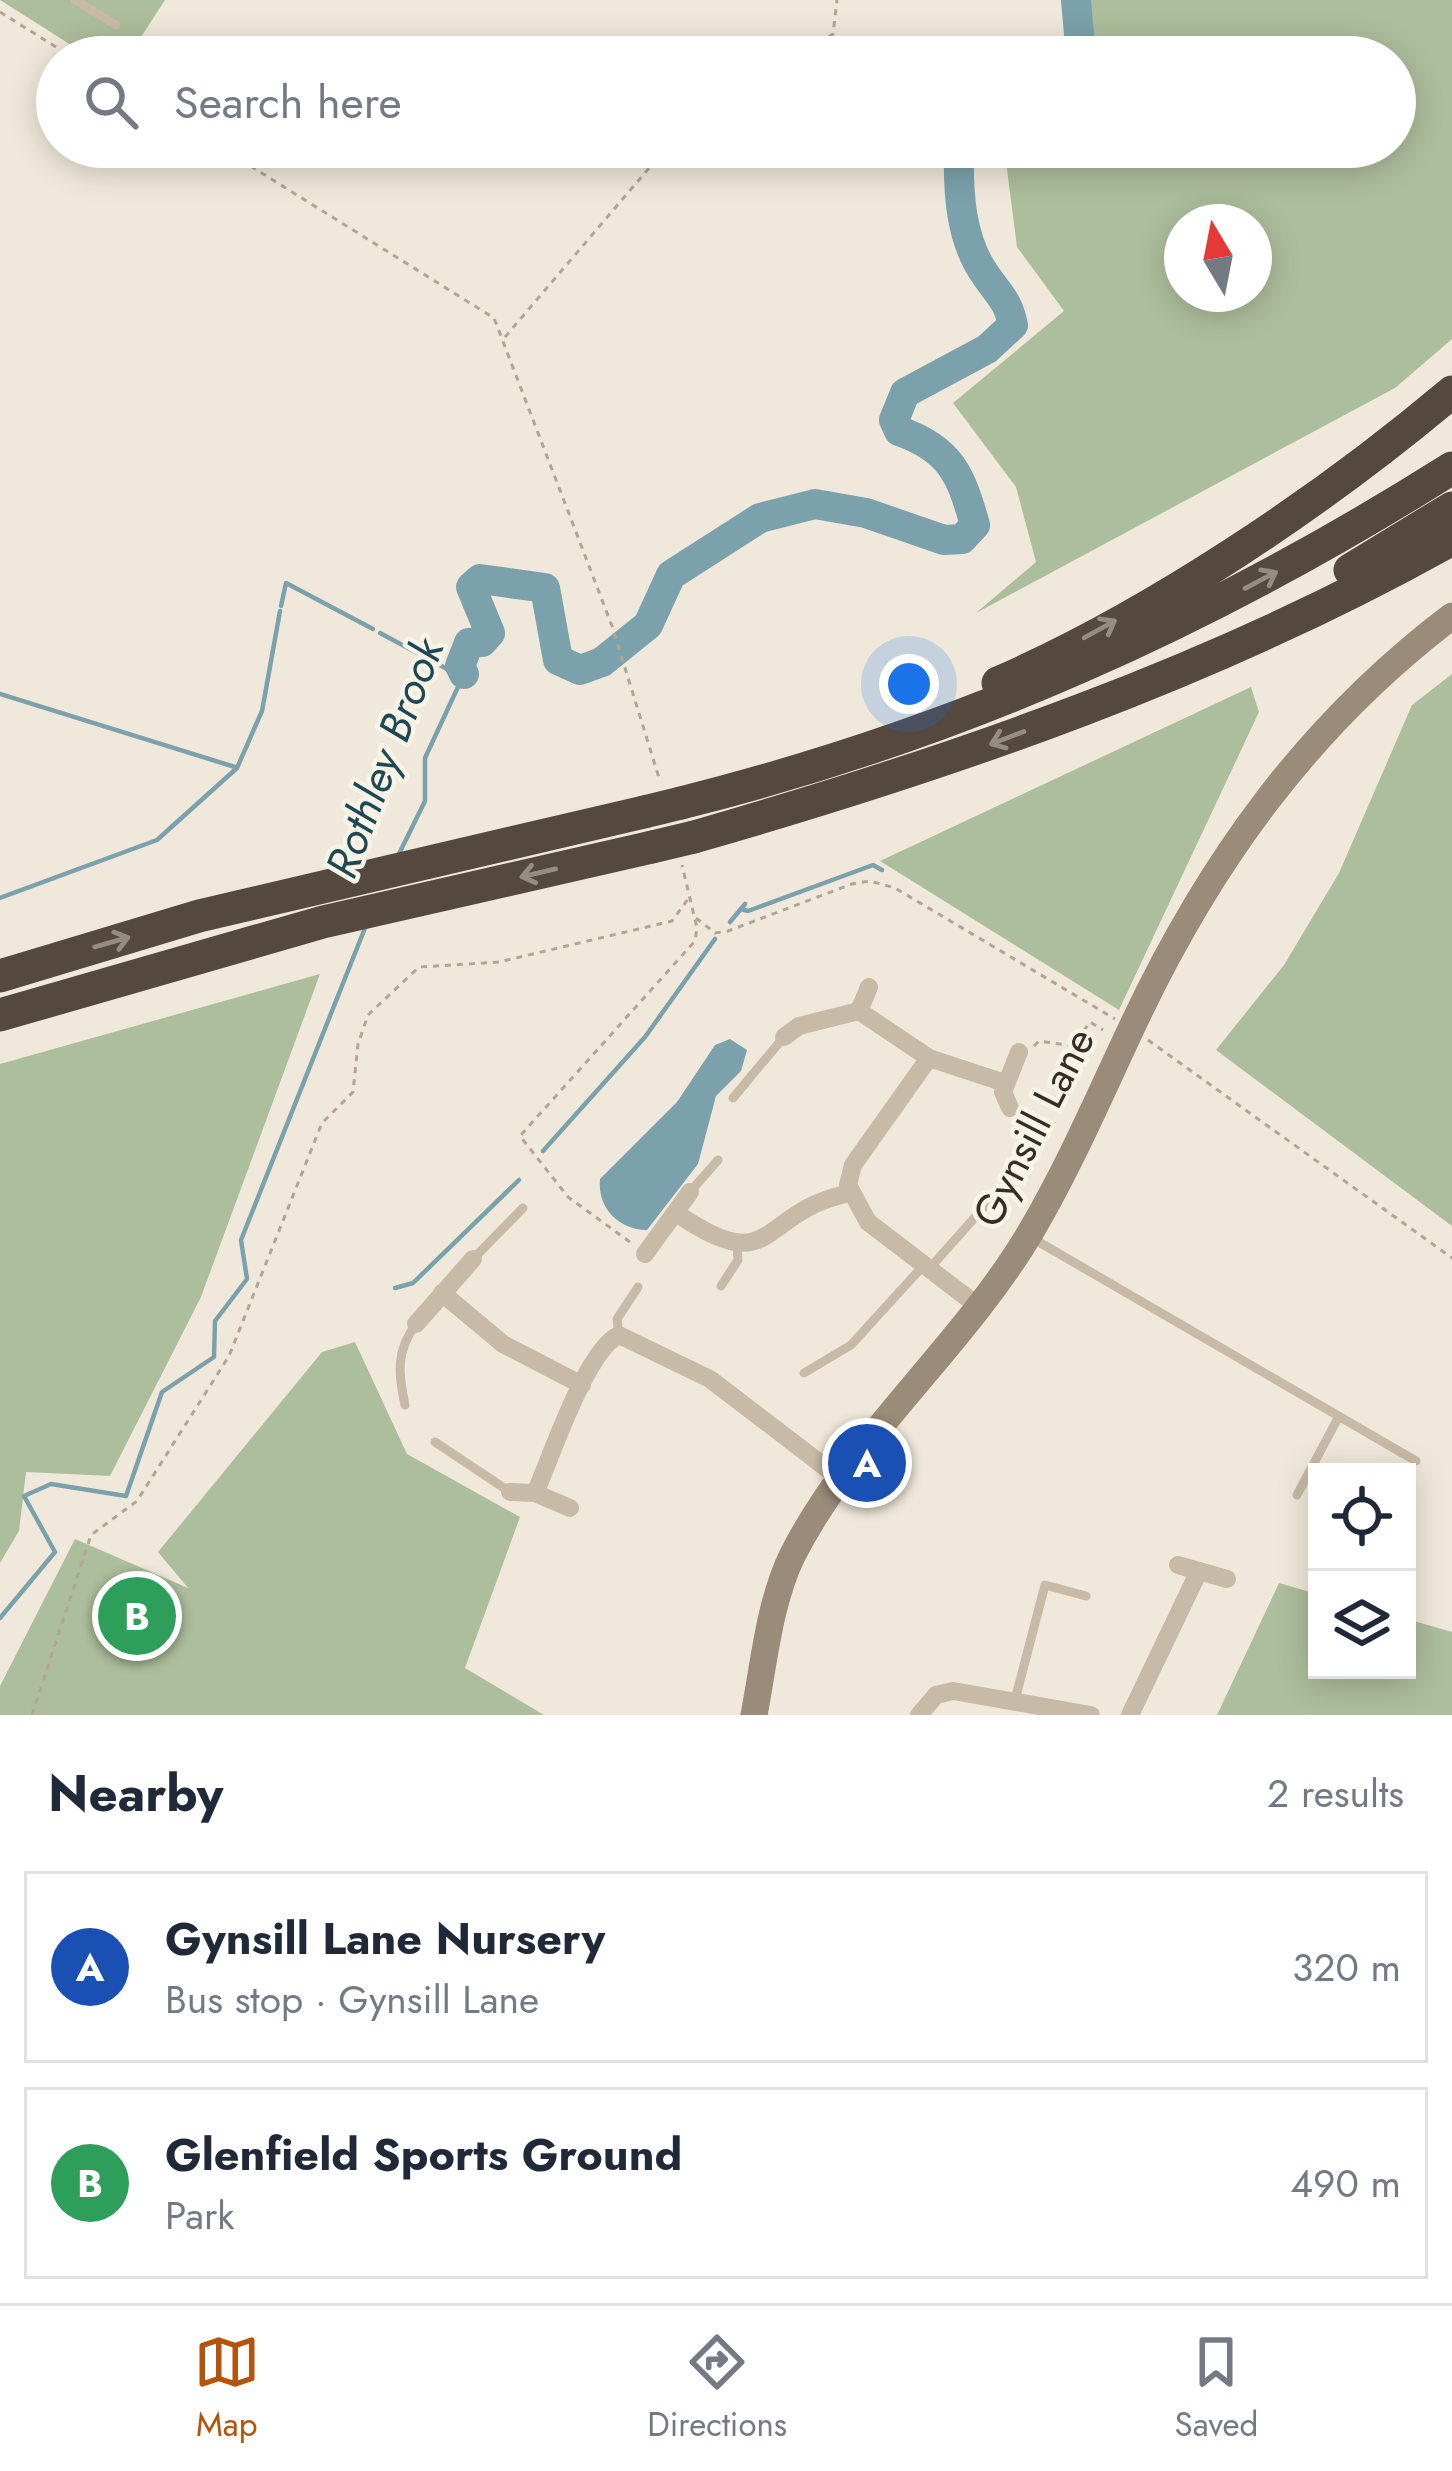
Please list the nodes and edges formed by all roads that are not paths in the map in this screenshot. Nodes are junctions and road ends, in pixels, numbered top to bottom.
1 (75, 0) edge
2 (116, 25) dead end
3 (1452, 392) edge
4 (1452, 468) edge
5 (1452, 508) edge
6 (1452, 539) edge
7 (1452, 616) edge
8 (1154, 677) junction
9 (724, 792) junction
10 (0, 976) edge
11 (870, 977) dead end
12 (859, 1011) junction
13 (0, 1015) edge
14 (784, 1037) joint
15 (1018, 1054) road end
16 (929, 1058) junction
17 (1005, 1083) junction
18 (733, 1098) dead end
19 (1014, 1117) dead end
20 (718, 1160) dead end
21 (1001, 1188) dead end
22 (690, 1192) joint
23 (850, 1193) junction
24 (523, 1208) dead end
25 (676, 1213) junction
26 (1029, 1236) junction
27 (737, 1246) junction
28 (645, 1254) road end
29 (473, 1259) joint
30 (926, 1268) junction
31 (721, 1286) dead end
32 (638, 1287) dead end
33 (442, 1293) junction
34 (978, 1306) junction
35 (416, 1324) joint
36 (619, 1335) junction
37 (805, 1373) dead end
38 (582, 1385) junction
39 (405, 1406) dead end
40 (1338, 1418) junction
41 (435, 1442) dead end
42 (1416, 1461) dead end
43 (842, 1480) junction
44 (510, 1492) joint
45 (536, 1493) junction
46 (1297, 1495) dead end
47 (570, 1508) dead end
48 (1178, 1565) dead end
49 (1199, 1571) junction
50 (1227, 1579) dead end
51 (1086, 1596) dead end
52 (1015, 1700) junction
53 (754, 1715) edge
54 (919, 1715) edge
55 (1090, 1715) edge
56 (1130, 1715) edge

1 - 2 lane
9 -> 3 highway
9 -> 4 highway
5 - 8 highway
6 - 8 highway
7 - 26 street, Gynsill Lane
8 -> 13 highway
10 -> 9 highway
11 - 12 street
12 - 14 street
12 - 16 street
14 - 18 lane
15 - 17 street
16 - 17 street
16 - 23 street
17 - 19 street
20 - 22 lane
21 - 30 lane
22 - 25 street
23 - 27 street
23 - 30 street
24 - 29 lane
25 - 27 street
25 - 28 street
26 - 34 street, Gynsill Lane
26 - 40 lane
27 - 31 lane
29 - 33 street
30 - 34 street
30 - 37 lane
32 - 36 lane
33 - 35 street
33 - 38 street
34 - 43 street, Gynsill Lane
35 - 39 lane
36 - 38 street
36 - 43 street
38 - 45 street
40 - 42 lane
40 - 46 lane
41 - 44 lane
43 - 53 street, Gynsill Lane
44 - 45 street
45 - 47 street
48 - 49 street
49 - 50 street
49 - 56 street
51 - 52 lane
52 - 54 street
52 - 55 street

